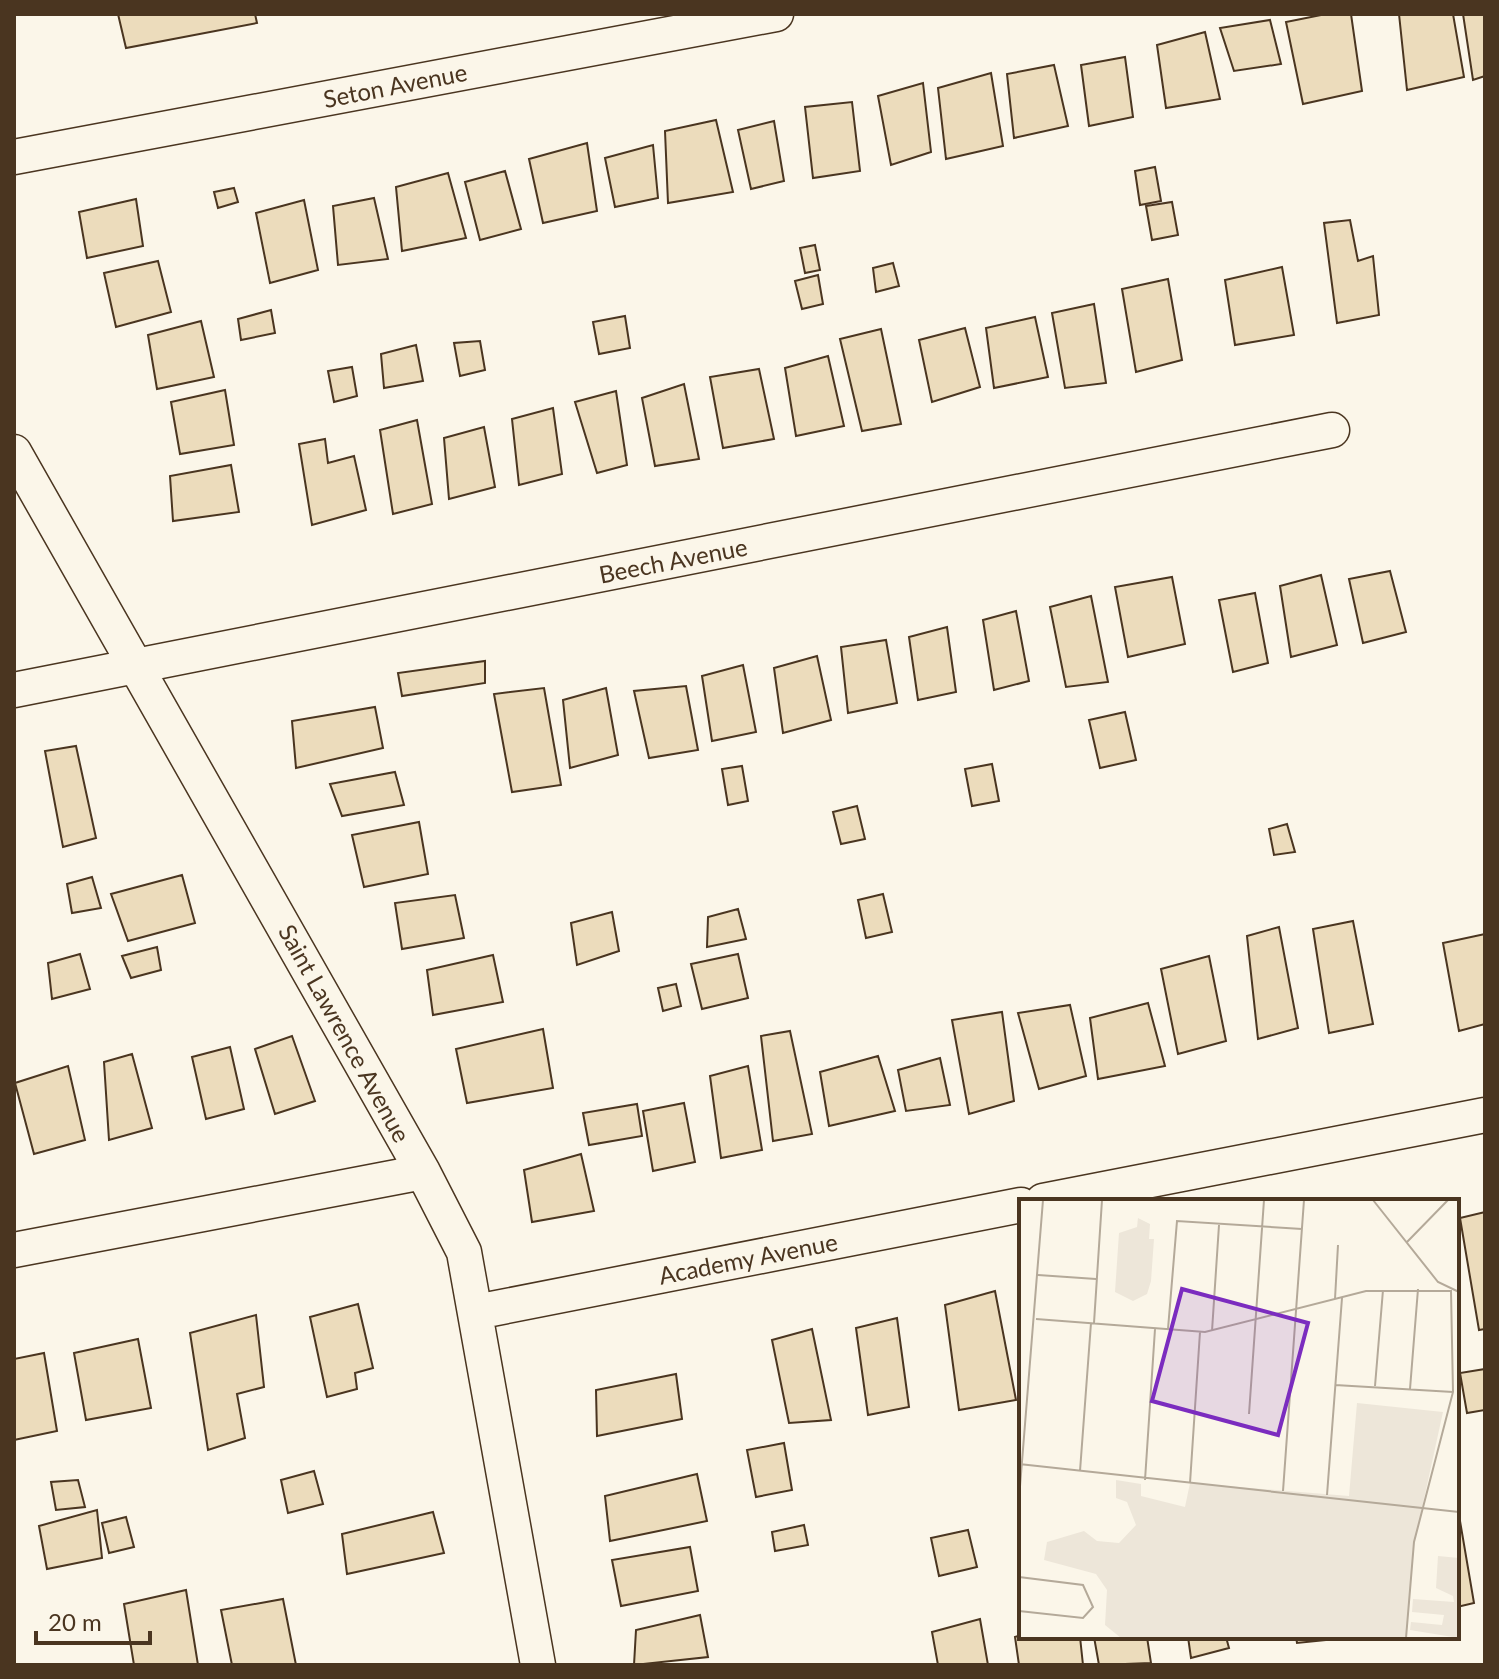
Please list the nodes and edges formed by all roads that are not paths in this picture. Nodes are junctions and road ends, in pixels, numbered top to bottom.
1 (776, 14) edge
2 (14, 157) edge
3 (1332, 430) dead end
4 (14, 452) edge
5 (137, 666) junction
6 (14, 690) edge
7 (1485, 1115) edge
8 (423, 1172) junction
9 (1053, 1199) edge
10 (1019, 1205) edge
11 (14, 1250) edge
12 (476, 1312) junction
13 (538, 1665) edge

1 - 2 street, Seton Avenue
3 - 5 street, Beech Avenue
4 - 5 street, Saint Lawrence Avenue
5 - 6 street, Beech Avenue
5 - 8 street, Saint Lawrence Avenue
7 - 9 street
8 - 11 street
8 - 12 street, Saint Lawrence Avenue
10 - 12 street, Academy Avenue
12 - 13 street, Saint Lawrence Avenue

